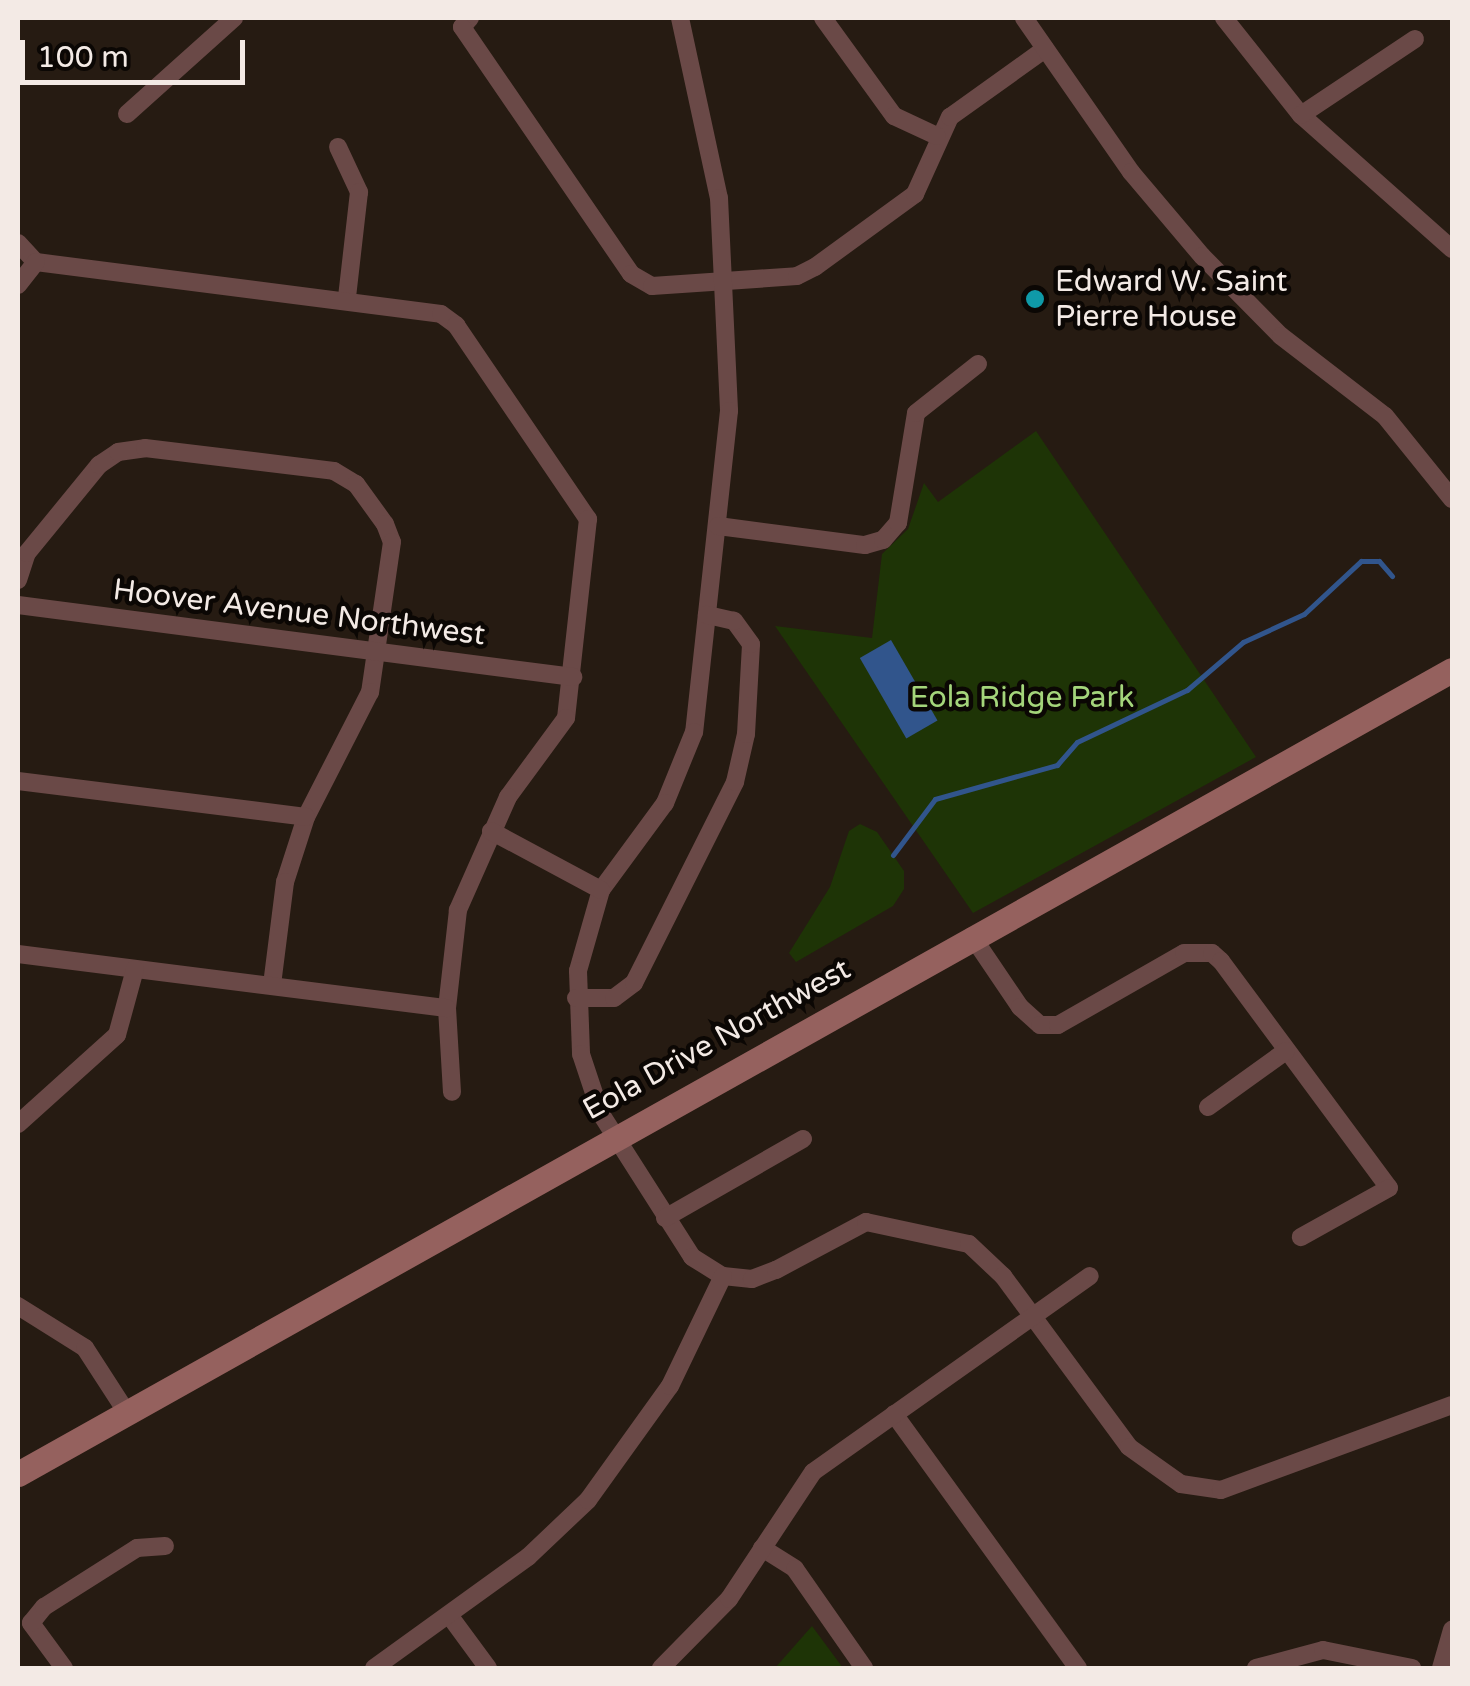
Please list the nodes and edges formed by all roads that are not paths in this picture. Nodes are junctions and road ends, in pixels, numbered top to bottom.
1 (234, 18) edge
2 (680, 18) edge
3 (824, 18) edge
4 (1024, 18) edge
5 (1224, 18) edge
6 (466, 22) edge
7 (1416, 38) dead end
8 (1045, 48) junction
9 (127, 114) dead end
10 (1301, 115) junction
11 (938, 136) junction
12 (338, 147) dead end
13 (18, 243) edge
14 (1452, 249) edge
15 (36, 262) junction
16 (727, 282) junction
17 (18, 285) edge
18 (348, 298) junction
19 (978, 364) dead end
20 (1452, 499) edge
21 (718, 526) junction
22 (18, 580) edge
23 (18, 605) edge
24 (707, 615) junction
25 (377, 650) junction
26 (1452, 670) edge
27 (573, 676) junction
28 (18, 781) edge
29 (306, 816) junction
30 (491, 830) junction
31 (601, 890) junction
32 (972, 936) junction
33 (18, 954) edge
34 (136, 969) junction
35 (272, 986) junction
36 (576, 998) junction
37 (447, 1008) junction
38 (1286, 1051) junction
39 (452, 1092) dead end
40 (1208, 1107) dead end
41 (18, 1124) edge
42 (614, 1135) junction
43 (803, 1138) dead end
44 (665, 1218) junction
45 (1301, 1237) dead end
46 (723, 1276) junction
47 (1090, 1276) dead end
48 (18, 1306) edge
49 (1032, 1316) junction
50 (1452, 1405) edge
51 (127, 1413) junction
52 (894, 1414) junction
53 (18, 1474) edge
54 (166, 1546) dead end
55 (762, 1548) junction
56 (449, 1615) junction
57 (1452, 1630) edge
58 (64, 1668) edge
59 (374, 1668) edge
60 (488, 1668) edge
61 (660, 1668) edge
62 (864, 1668) edge
63 (1078, 1668) edge
64 (1256, 1668) edge
65 (1412, 1668) edge
66 (1441, 1668) edge

1 - 9 street
2 - 16 street
3 - 11 street
4 - 8 street
5 - 10 street
6 - 16 street
7 - 10 street
8 - 11 street
8 - 20 street
10 - 14 street
11 - 16 street
12 - 18 street
13 - 15 street
15 - 17 street
15 - 18 street
16 - 21 street
18 - 27 street
19 - 21 street
21 - 24 street
22 - 25 street
23 - 25 street, Hoover Avenue Northwest
24 - 31 street
24 - 36 street
25 - 27 street, Hoover Avenue Northwest
25 - 29 street
26 - 32 main road, Eola Drive Northwest
27 - 30 street
28 - 29 street
29 - 35 street
30 - 31 street
30 - 37 street
31 - 36 street
32 - 38 street
32 - 42 main road, Eola Drive Northwest
33 - 34 street
34 - 35 street
34 - 41 street
35 - 37 street
36 - 42 street
37 - 39 street
38 - 40 street
38 - 45 street
42 - 44 street
42 - 51 main road, Eola Drive Northwest
43 - 44 street
44 - 46 street
46 - 49 street
46 - 56 street
47 - 49 street
48 - 51 street
49 - 50 street
49 - 52 street
51 - 53 main road, Eola Drive Northwest
52 - 55 street
52 - 63 street
54 - 58 street
55 - 61 street
55 - 62 street
56 - 59 street
56 - 60 street
57 - 66 street
64 - 65 street

